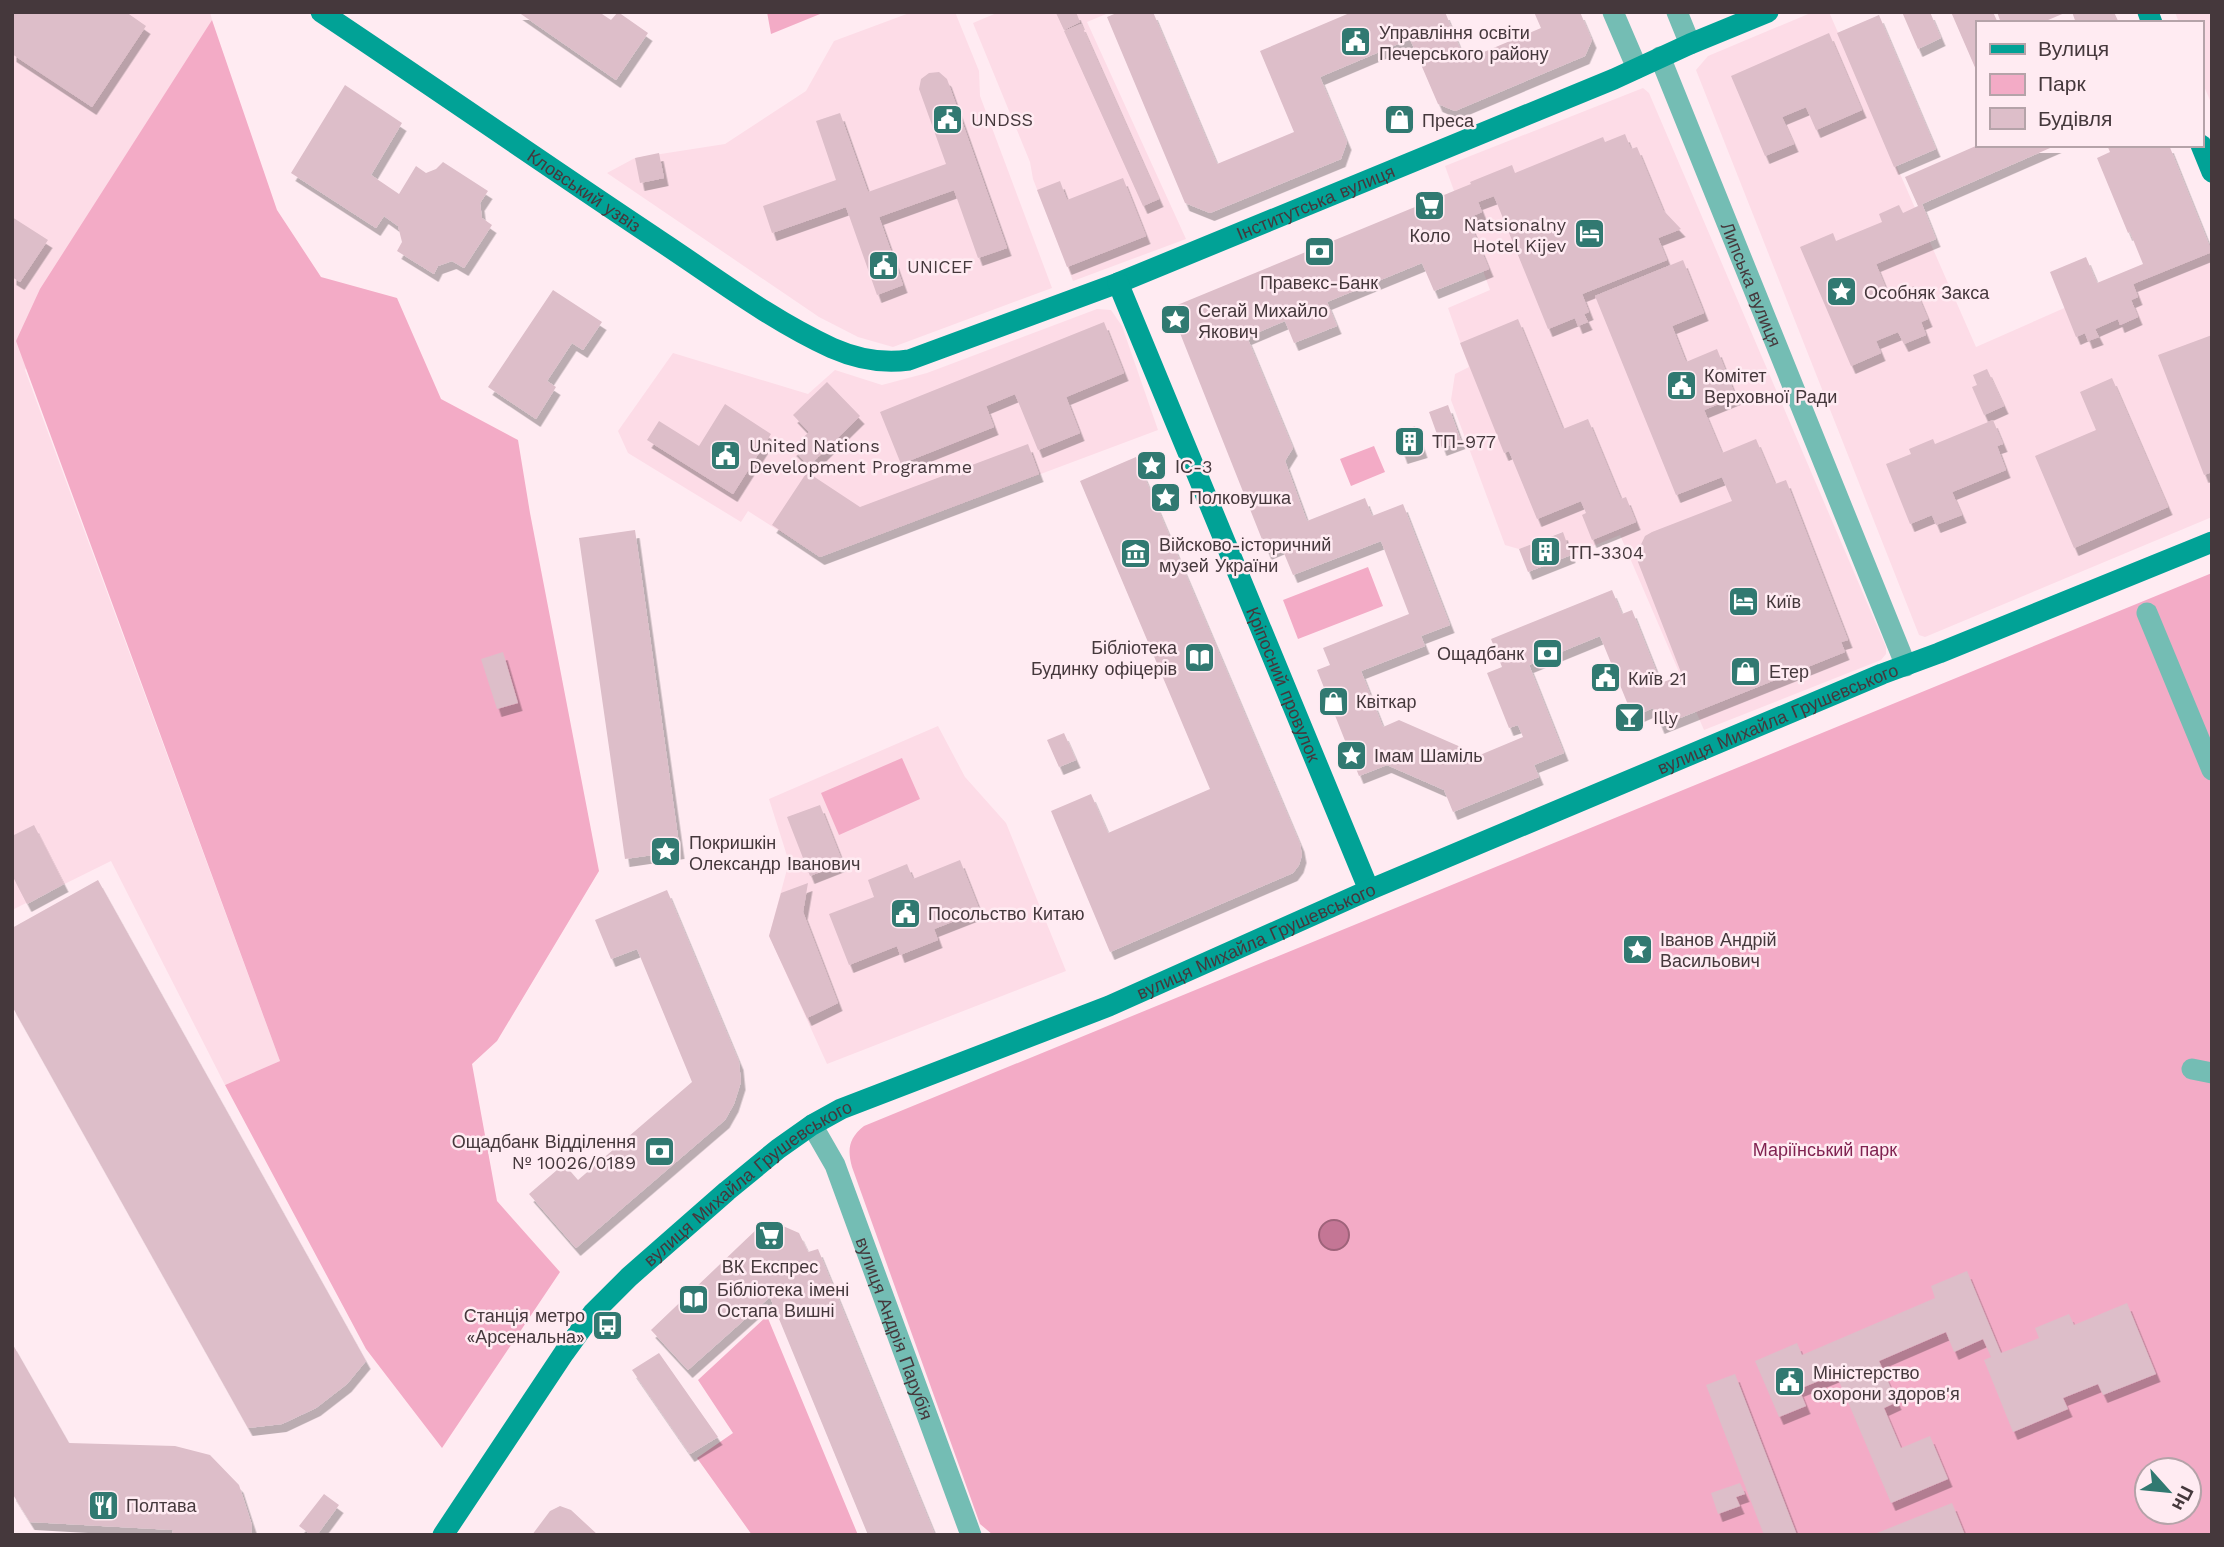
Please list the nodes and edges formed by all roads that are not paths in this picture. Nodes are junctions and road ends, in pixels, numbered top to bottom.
1 (321, 12) edge
2 (1613, 12) edge
3 (1676, 12) edge
4 (1768, 12) edge
5 (1690, 44) junction
6 (1660, 57) junction
7 (1637, 68) junction
8 (2202, 147) edge
9 (2212, 172) edge
10 (1118, 283) junction
11 (854, 356) joint
12 (2212, 542) edge
13 (2147, 613) dead end
14 (1906, 666) junction
15 (2212, 770) edge
16 (1369, 890) junction
17 (812, 1125) junction
18 (443, 1535) edge
19 (971, 1535) edge

1 - 11 street, Кловський узвіз
2 - 7 street
3 - 5 street
4 - 5 street, Інститутська вулиця
5 - 6 street, Інститутська вулиця
6 - 7 street, Інститутська вулиця
6 - 14 street, Липська вулиця
7 - 10 street, Інститутська вулиця
8 - 9 street
10 - 11 street, Інститутська вулиця
10 - 16 street, Кріпосний провулок
12 - 14 street, вулиця Михайла Грушевського
13 - 15 street
14 - 16 street, вулиця Михайла Грушевського
16 - 17 street, вулиця Михайла Грушевського
17 - 18 street, вулиця Михайла Грушевського
17 - 19 street, вулиця Андрія Парубія

